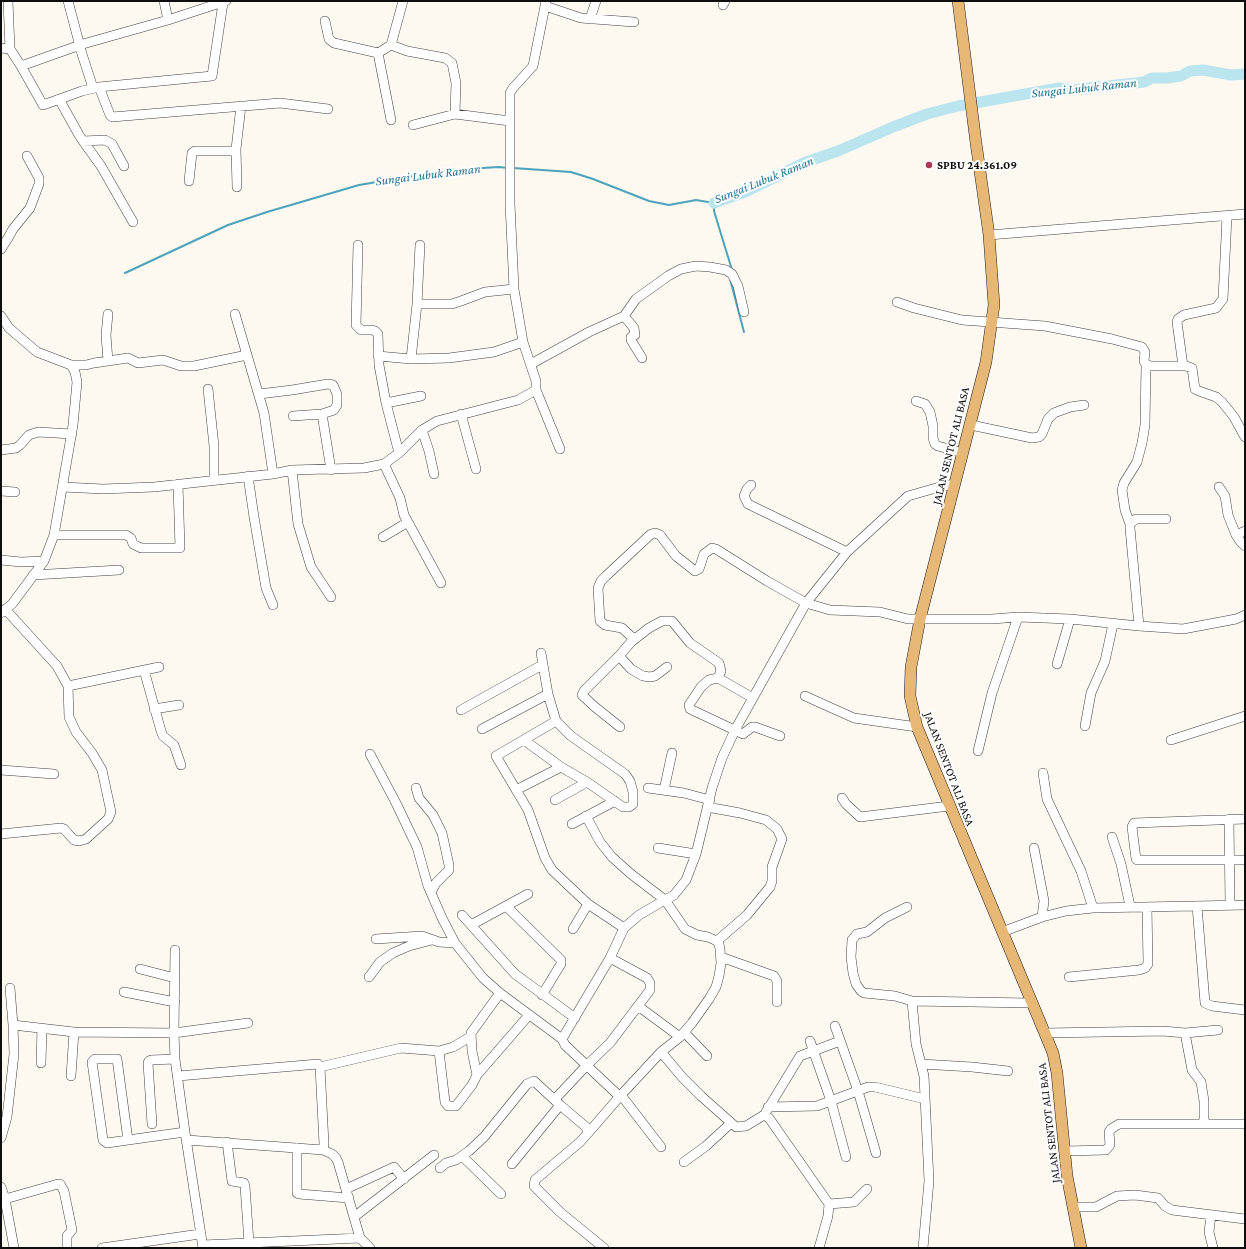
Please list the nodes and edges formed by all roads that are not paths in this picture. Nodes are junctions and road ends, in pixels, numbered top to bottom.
1 (8, 1) edge
2 (68, 1) edge
3 (164, 1) edge
4 (403, 1) edge
5 (596, 1) edge
6 (958, 1) edge
7 (225, 2) edge
8 (546, 4) edge
9 (590, 19) junction
10 (168, 20) junction
11 (326, 21) dead end
12 (634, 22) dead end
13 (79, 45) junction
14 (391, 45) junction
15 (6, 49) edge
16 (378, 53) junction
17 (21, 66) junction
18 (96, 87) junction
19 (59, 99) junction
20 (241, 106) junction
21 (328, 109) dead end
22 (455, 114) junction
23 (391, 120) dead end
24 (510, 121) junction
25 (413, 125) dead end
26 (83, 141) junction
27 (236, 152) junction
28 (27, 156) dead end
29 (124, 166) dead end
30 (190, 181) dead end
31 (236, 187) dead end
32 (1245, 214) edge
33 (1227, 216) junction
34 (132, 222) dead end
35 (989, 235) junction
36 (358, 245) dead end
37 (420, 245) dead end
38 (1, 248) edge
39 (514, 289) junction
40 (898, 302) dead end
41 (417, 304) junction
42 (744, 312) dead end
43 (108, 314) dead end
44 (235, 314) dead end
45 (1, 316) edge
46 (624, 316) junction
47 (992, 323) junction
48 (523, 342) junction
49 (247, 355) junction
50 (378, 356) junction
51 (411, 358) junction
52 (642, 358) dead end
53 (108, 361) junction
54 (531, 364) junction
55 (71, 365) junction
56 (1146, 365) junction
57 (1183, 366) junction
58 (208, 390) dead end
59 (536, 390) junction
60 (259, 394) junction
61 (421, 396) dead end
62 (916, 401) dead end
63 (386, 403) junction
64 (1084, 405) dead end
65 (322, 414) junction
66 (461, 414) junction
67 (293, 416) dead end
68 (971, 425) junction
69 (422, 430) junction
70 (72, 434) junction
71 (1245, 438) edge
72 (560, 449) dead end
73 (1, 450) edge
74 (399, 453) junction
75 (963, 453) junction
76 (384, 464) junction
77 (476, 469) dead end
78 (292, 470) junction
79 (331, 470) junction
80 (273, 474) junction
81 (434, 474) dead end
82 (248, 476) junction
83 (214, 480) junction
84 (178, 484) junction
85 (955, 484) junction
86 (751, 485) dead end
87 (63, 487) junction
88 (1219, 487) dead end
89 (1, 491) edge
90 (14, 492) dead end
91 (1166, 519) dead end
92 (408, 522) junction
93 (1130, 524) junction
94 (1245, 530) edge
95 (1236, 534) junction
96 (54, 535) junction
97 (383, 537) dead end
98 (1245, 546) edge
99 (847, 552) junction
100 (1, 560) edge
101 (44, 561) junction
102 (119, 570) dead end
103 (33, 575) junction
104 (441, 583) dead end
105 (331, 597) dead end
106 (806, 603) junction
107 (273, 605) dead end
108 (3, 611) edge
109 (1245, 615) edge
110 (1018, 617) junction
111 (920, 619) junction
112 (1070, 619) junction
113 (1113, 624) junction
114 (1139, 626) junction
115 (634, 640) junction
116 (541, 653) dead end
117 (618, 656) junction
118 (1057, 664) dead end
119 (542, 665) junction
120 (159, 667) dead end
121 (667, 667) dead end
122 (144, 670) junction
123 (718, 678) junction
124 (68, 686) junction
125 (548, 694) junction
126 (805, 696) dead end
127 (753, 698) junction
128 (179, 705) dead end
129 (154, 709) junction
130 (461, 710) dead end
131 (1245, 716) edge
132 (556, 721) junction
133 (1085, 726) dead end
134 (620, 727) dead end
135 (917, 727) junction
136 (482, 729) dead end
137 (735, 730) junction
138 (780, 736) dead end
139 (524, 740) junction
140 (1171, 740) dead end
141 (978, 751) dead end
142 (672, 753) dead end
143 (370, 754) dead end
144 (181, 765) dead end
145 (561, 767) junction
146 (1, 770) edge
147 (1043, 773) dead end
148 (54, 774) dead end
149 (587, 782) junction
150 (416, 788) dead end
151 (648, 788) dead end
152 (516, 790) junction
153 (664, 790) junction
154 (842, 798) dead end
155 (555, 800) dead end
156 (615, 801) junction
157 (708, 804) junction
158 (950, 806) junction
159 (586, 816) junction
160 (1229, 819) junction
161 (1245, 819) edge
162 (572, 824) dead end
163 (1, 834) edge
164 (1112, 837) dead end
165 (658, 848) dead end
166 (1034, 848) dead end
167 (696, 854) junction
168 (1245, 860) edge
169 (1230, 861) junction
170 (431, 892) junction
171 (528, 894) dead end
172 (665, 900) junction
173 (588, 904) junction
174 (1230, 905) junction
175 (1245, 905) edge
176 (506, 906) junction
177 (1130, 906) junction
178 (1198, 906) junction
179 (907, 907) dead end
180 (1147, 907) junction
181 (1093, 908) junction
182 (462, 915) dead end
183 (1042, 917) junction
184 (471, 925) junction
185 (624, 928) junction
186 (573, 930) dead end
187 (1002, 932) junction
188 (376, 939) dead end
189 (434, 939) junction
190 (717, 941) junction
191 (455, 943) junction
192 (176, 950) dead end
193 (610, 958) junction
194 (721, 958) junction
195 (140, 969) dead end
196 (369, 977) dead end
197 (1069, 977) dead end
198 (175, 978) junction
199 (10, 988) dead end
200 (124, 992) dead end
201 (500, 993) junction
202 (542, 995) junction
203 (912, 1001) junction
204 (175, 1002) junction
205 (777, 1002) dead end
206 (1031, 1003) junction
207 (638, 1006) junction
208 (1245, 1010) edge
209 (529, 1015) junction
210 (575, 1018) junction
211 (248, 1023) dead end
212 (13, 1025) junction
213 (835, 1026) dead end
214 (42, 1028) junction
215 (1218, 1030) dead end
216 (74, 1032) junction
217 (174, 1033) junction
218 (1185, 1033) junction
219 (1045, 1034) junction
220 (682, 1035) junction
221 (470, 1037) junction
222 (562, 1039) junction
223 (810, 1041) dead end
224 (840, 1041) junction
225 (813, 1050) junction
226 (439, 1051) junction
227 (661, 1052) junction
228 (707, 1056) dead end
229 (175, 1060) junction
230 (41, 1063) dead end
231 (921, 1064) junction
232 (588, 1065) junction
233 (320, 1067) junction
234 (1008, 1071) dead end
235 (477, 1075) junction
236 (71, 1076) dead end
237 (178, 1076) junction
238 (858, 1091) junction
239 (621, 1095) junction
240 (925, 1099) junction
241 (831, 1101) junction
242 (558, 1102) junction
243 (766, 1111) junction
244 (731, 1123) junction
245 (152, 1124) dead end
246 (1204, 1124) junction
247 (1245, 1124) edge
248 (588, 1133) junction
249 (186, 1136) junction
250 (1, 1138) edge
251 (128, 1140) junction
252 (227, 1142) junction
253 (662, 1147) dead end
254 (298, 1148) junction
255 (323, 1150) junction
256 (1065, 1151) junction
257 (876, 1153) dead end
258 (434, 1155) dead end
259 (462, 1156) junction
260 (846, 1157) dead end
261 (684, 1162) dead end
262 (512, 1164) dead end
263 (440, 1168) dead end
264 (404, 1179) junction
265 (1, 1187) edge
266 (867, 1189) dead end
267 (347, 1193) junction
268 (501, 1194) dead end
269 (5, 1199) junction
270 (829, 1204) junction
271 (1073, 1207) junction
272 (1211, 1215) junction
273 (354, 1218) junction
274 (1245, 1219) edge
275 (200, 1234) junction
276 (360, 1238) junction
277 (249, 1243) junction
278 (128, 1246) edge
279 (203, 1247) edge
280 (14, 1248) edge
281 (66, 1248) edge
282 (102, 1248) edge
283 (370, 1248) edge
284 (604, 1248) edge
285 (819, 1248) edge
286 (923, 1248) edge
287 (1081, 1248) edge
288 (1214, 1248) edge

1 - 15 street
2 - 13 street
3 - 10 street
4 - 14 street
5 - 9 street
6 - 35 main road, JALAN SENTOT ALI BASA
7 - 10 street
7 - 18 street
8 - 9 street
8 - 24 street
9 - 12 street
10 - 13 street
11 - 16 street
13 - 17 street
13 - 18 street
14 - 16 street
14 - 22 street
15 - 17 street
16 - 23 street
17 - 19 street
18 - 19 street
18 - 20 street
19 - 26 street
20 - 21 street
20 - 27 street
22 - 24 street
22 - 25 street
24 - 39 street
26 - 29 street
26 - 34 street
27 - 30 street
27 - 31 street
28 - 38 street
32 - 33 street
33 - 35 street
33 - 57 street
35 - 47 main road, JALAN SENTOT ALI BASA
36 - 50 street
37 - 41 street
39 - 41 street
39 - 48 street
40 - 47 street
41 - 51 street
42 - 46 street
43 - 53 street
44 - 49 street
45 - 55 street
46 - 52 street
46 - 54 street
47 - 56 street
47 - 68 main road, JALAN SENTOT ALI BASA
48 - 51 street
48 - 54 street
49 - 53 street
49 - 60 street
50 - 51 street
50 - 63 street
53 - 55 street
54 - 59 street
55 - 70 street
56 - 57 street
56 - 93 street
57 - 71 street
58 - 83 street
59 - 66 street
59 - 72 street
60 - 65 street
60 - 80 street
61 - 63 street
62 - 75 street
63 - 74 street
64 - 68 street
65 - 67 street
65 - 79 street
66 - 69 street
66 - 77 street
68 - 75 main road, JALAN SENTOT ALI BASA
69 - 74 street
69 - 81 street
70 - 73 street
70 - 87 street
74 - 76 street
75 - 85 main road, JALAN SENTOT ALI BASA
76 - 79 street
76 - 92 street
78 - 79 street
78 - 80 street
78 - 105 street
80 - 82 street
82 - 83 street
82 - 107 street
83 - 84 street
84 - 87 street
84 - 96 street
85 - 99 street
85 - 111 main road, JALAN SENTOT ALI BASA
86 - 99 street
87 - 96 street
88 - 95 street
89 - 90 street
91 - 93 street
92 - 97 street
92 - 104 street
93 - 114 street
94 - 95 street
95 - 98 street
96 - 101 street
99 - 106 street
100 - 101 street
101 - 103 street
102 - 103 street
103 - 108 street
106 - 111 street
106 - 115 street
106 - 127 street
108 - 124 street
109 - 114 street
110 - 111 street
110 - 112 street
110 - 141 street
111 - 135 main road, JALAN SENTOT ALI BASA
112 - 113 street
112 - 118 street
113 - 114 street
113 - 133 street
115 - 117 street
115 - 123 street
116 - 119 street
117 - 121 street
117 - 134 street
119 - 125 street
119 - 130 street
120 - 122 street
122 - 124 street
122 - 129 street
123 - 127 street
123 - 137 street
124 - 163 street
125 - 132 street
125 - 136 street
126 - 135 street
127 - 137 street
128 - 129 street
129 - 144 street
131 - 140 street
132 - 139 street
132 - 156 street
135 - 158 main road, JALAN SENTOT ALI BASA
137 - 138 street
137 - 157 street
139 - 145 street
139 - 152 street
142 - 153 street
143 - 170 street
145 - 149 street
145 - 152 street
146 - 148 street
147 - 181 street
149 - 155 street
149 - 156 street
150 - 170 street
151 - 153 street
152 - 173 street
153 - 157 street
154 - 158 street
156 - 159 street
157 - 167 street
157 - 190 street
158 - 187 main road, JALAN SENTOT ALI BASA
159 - 162 street
159 - 172 street
160 - 161 street
160 - 169 street
160 - 169 street
164 - 177 street
165 - 167 street
166 - 183 street
167 - 172 street
168 - 169 street
169 - 174 street
170 - 191 street
171 - 176 street
172 - 185 street
172 - 190 street
173 - 185 street
173 - 186 street
174 - 175 street
174 - 178 street
176 - 184 street
176 - 202 street
177 - 180 street
177 - 181 street
178 - 180 street
178 - 208 street
179 - 203 street
180 - 197 street
181 - 183 street
182 - 184 street
183 - 187 street
184 - 202 street
185 - 193 street
187 - 206 main road, JALAN SENTOT ALI BASA
188 - 189 street
189 - 191 street
189 - 196 street
190 - 194 street
191 - 201 street
192 - 198 street
193 - 207 street
193 - 210 street
194 - 205 street
194 - 220 street
195 - 198 street
198 - 204 street
199 - 212 street
200 - 204 street
201 - 209 street
201 - 221 street
202 - 210 street
203 - 206 street
203 - 231 street
204 - 217 street
206 - 219 main road, JALAN SENTOT ALI BASA
207 - 220 street
207 - 232 street
209 - 222 street
209 - 235 street
210 - 222 street
211 - 217 street
212 - 214 street
212 - 250 street
213 - 224 street
214 - 216 street
214 - 230 street
215 - 218 street
216 - 217 street
216 - 236 street
217 - 229 street
218 - 219 street
218 - 246 street
219 - 256 main road, JALAN SENTOT ALI BASA
220 - 227 street
220 - 228 street
221 - 226 street
221 - 235 street
222 - 232 street
223 - 225 street
224 - 225 street
224 - 238 street
225 - 241 street
225 - 243 street
226 - 233 street
226 - 235 street
227 - 239 street
227 - 244 street
229 - 237 street
229 - 245 street
231 - 234 street
231 - 240 street
232 - 239 street
232 - 242 street
233 - 237 street
233 - 255 street
237 - 249 street
238 - 240 street
238 - 241 street
238 - 257 street
239 - 248 street
239 - 253 street
240 - 286 street
241 - 243 street
241 - 260 street
242 - 248 street
242 - 259 street
242 - 262 street
243 - 244 street
243 - 270 street
244 - 261 street
246 - 247 street
246 - 256 street
248 - 284 street
249 - 251 street
249 - 252 street
249 - 275 street
251 - 251 street
252 - 254 street
252 - 277 street
254 - 255 street
254 - 267 street
255 - 267 street
256 - 271 main road, JALAN SENTOT ALI BASA
258 - 264 street
259 - 263 street
259 - 268 street
264 - 267 street
264 - 273 street
265 - 269 street
266 - 270 street
267 - 273 street
269 - 280 street
269 - 281 street
270 - 285 street
271 - 272 street
271 - 287 main road, JALAN SENTOT ALI BASA
272 - 274 street
272 - 288 street
273 - 276 street
275 - 278 street
275 - 279 street
276 - 277 street
276 - 283 street
277 - 279 street
278 - 282 street

